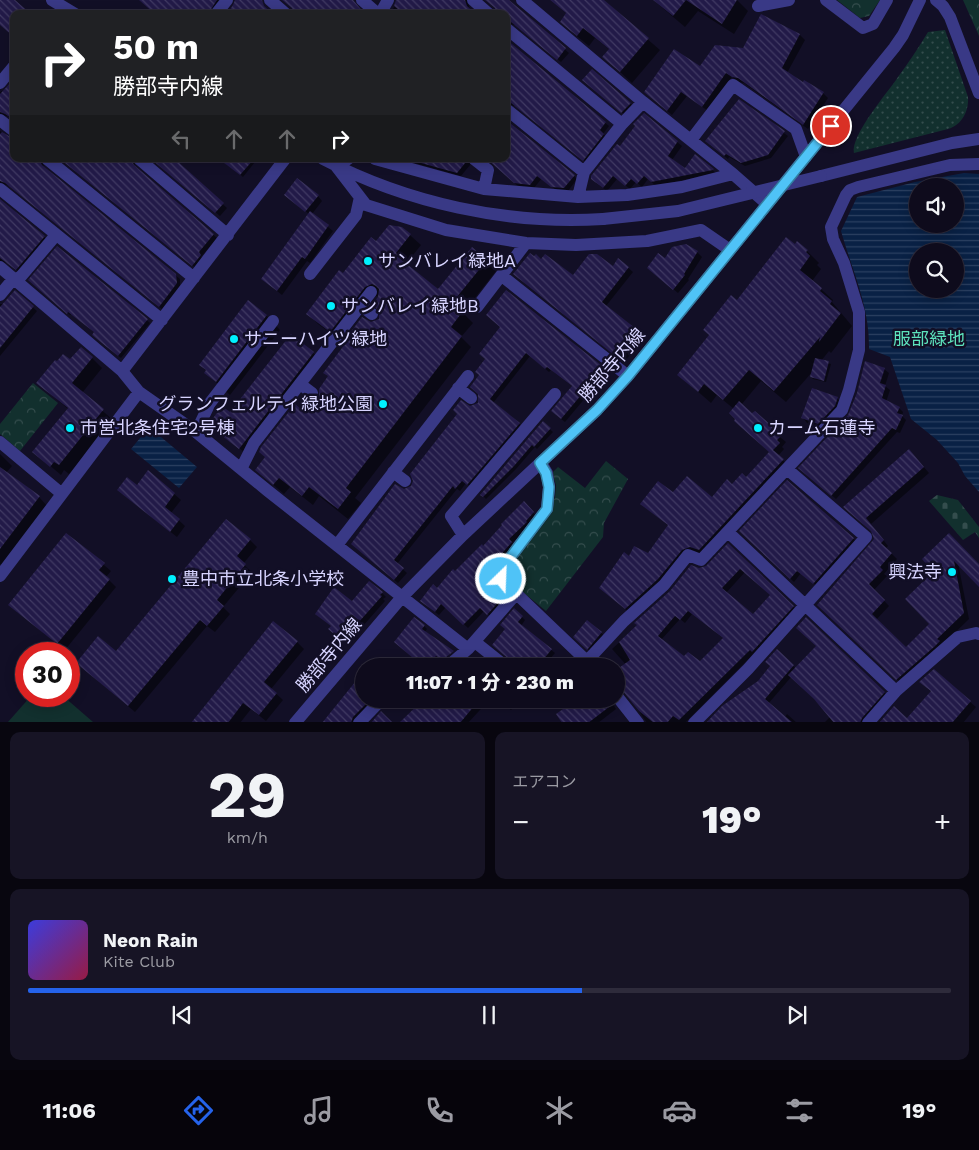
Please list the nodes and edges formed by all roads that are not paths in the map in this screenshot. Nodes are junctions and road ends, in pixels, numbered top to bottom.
1 (227, 0) edge
2 (270, 0) edge
3 (362, 0) edge
4 (473, 0) edge
5 (522, 0) edge
6 (789, 0) edge
7 (826, 0) edge
8 (888, 0) edge
9 (920, 0) edge
10 (936, 0) edge
11 (758, 6) dead end
12 (219, 10) edge
13 (281, 10) edge
14 (384, 10) edge
15 (484, 10) edge
16 (510, 31) edge
17 (10, 71) edge
18 (0, 83) edge
19 (979, 93) edge
20 (643, 102) junction
21 (510, 112) edge
22 (0, 120) edge
23 (622, 124) junction
24 (10, 128) edge
25 (979, 139) edge
26 (691, 140) junction
27 (806, 157) junction
28 (51, 162) edge
29 (143, 162) edge
30 (283, 162) edge
31 (329, 162) edge
32 (343, 162) edge
33 (387, 162) edge
34 (478, 162) edge
35 (979, 164) edge
36 (336, 166) junction
37 (584, 172) junction
38 (733, 174) junction
39 (0, 189) edge
40 (484, 189) junction
41 (360, 197) junction
42 (578, 197) junction
43 (767, 204) junction
44 (228, 234) junction
45 (56, 235) junction
46 (526, 243) junction
47 (730, 250) junction
48 (0, 267) edge
49 (310, 274) dead end
50 (502, 276) junction
51 (194, 278) junction
52 (15, 280) junction
53 (371, 292) dead end
54 (0, 295) edge
55 (361, 306) junction
56 (477, 307) dead end
57 (372, 314) dead end
58 (162, 320) junction
59 (273, 321) dead end
60 (122, 372) junction
61 (468, 376) dead end
62 (628, 376) junction
63 (300, 384) junction
64 (458, 388) junction
65 (139, 392) junction
66 (312, 393) dead end
67 (555, 394) dead end
68 (471, 398) dead end
69 (196, 432) junction
70 (0, 442) edge
71 (540, 463) junction
72 (240, 469) junction
73 (787, 469) junction
74 (393, 472) junction
75 (405, 481) dead end
76 (62, 494) junction
77 (728, 532) junction
78 (463, 535) junction
79 (338, 545) junction
80 (0, 576) edge
81 (516, 594) junction
82 (402, 597) junction
83 (805, 604) junction
84 (979, 634) edge
85 (471, 646) junction
86 (457, 658) edge
87 (491, 658) edge
88 (583, 658) edge
89 (594, 658) edge
90 (896, 691) junction
91 (625, 706) edge
92 (373, 708) edge
93 (294, 722) edge
94 (359, 722) edge
95 (638, 722) edge
96 (694, 722) edge
97 (868, 722) edge

1 - 12 street
2 - 13 street
3 - 14 street
4 - 15 street
5 - 20 street
6 - 11 street
7 - 8 street
9 - 27 street, 勝部寺内線
10 - 19 street
16 - 23 street
17 - 18 street
20 - 23 street
20 - 26 street
21 - 37 street
22 - 24 street
23 - 37 street
25 - 36 street, bridge
26 - 27 street
26 - 38 street
27 - 43 street, 勝部寺内線
28 - 51 street
29 - 44 street
30 - 44 street
31 - 36 street
32 - 36 street
33 - 40 street
34 - 40 street
35 - 73 street
36 - 41 street
37 - 42 street
38 - 42 street
38 - 43 street
39 - 45 street
40 - 42 street
41 - 46 street
41 - 49 street
43 - 47 street, 勝部寺内線
44 - 51 street
45 - 52 street
45 - 58 street
46 - 47 street
46 - 50 street
47 - 62 street, 勝部寺内線
48 - 52 street
50 - 56 street
50 - 62 street
51 - 58 street
52 - 54 street
52 - 60 street
53 - 55 street
55 - 57 street
55 - 63 street
58 - 60 street
59 - 69 street
60 - 65 street
61 - 64 street
62 - 71 street, 勝部寺内線
63 - 66 street
63 - 72 street
64 - 68 street
64 - 74 street
65 - 69 street
65 - 76 street
67 - 78 street
69 - 72 street
70 - 76 street
71 - 78 street, 勝部寺内線
71 - 81 street
72 - 79 street
73 - 77 street
73 - 83 street
74 - 75 street
74 - 79 street
76 - 80 street
77 - 83 street
77 - 89 street
78 - 82 street, 勝部寺内線
79 - 82 street
81 - 85 street
81 - 88 street
82 - 85 street
82 - 93 street, 勝部寺内線
83 - 90 street
83 - 96 street
84 - 90 street
85 - 86 street
85 - 87 street
90 - 97 street
91 - 95 street
92 - 94 street

